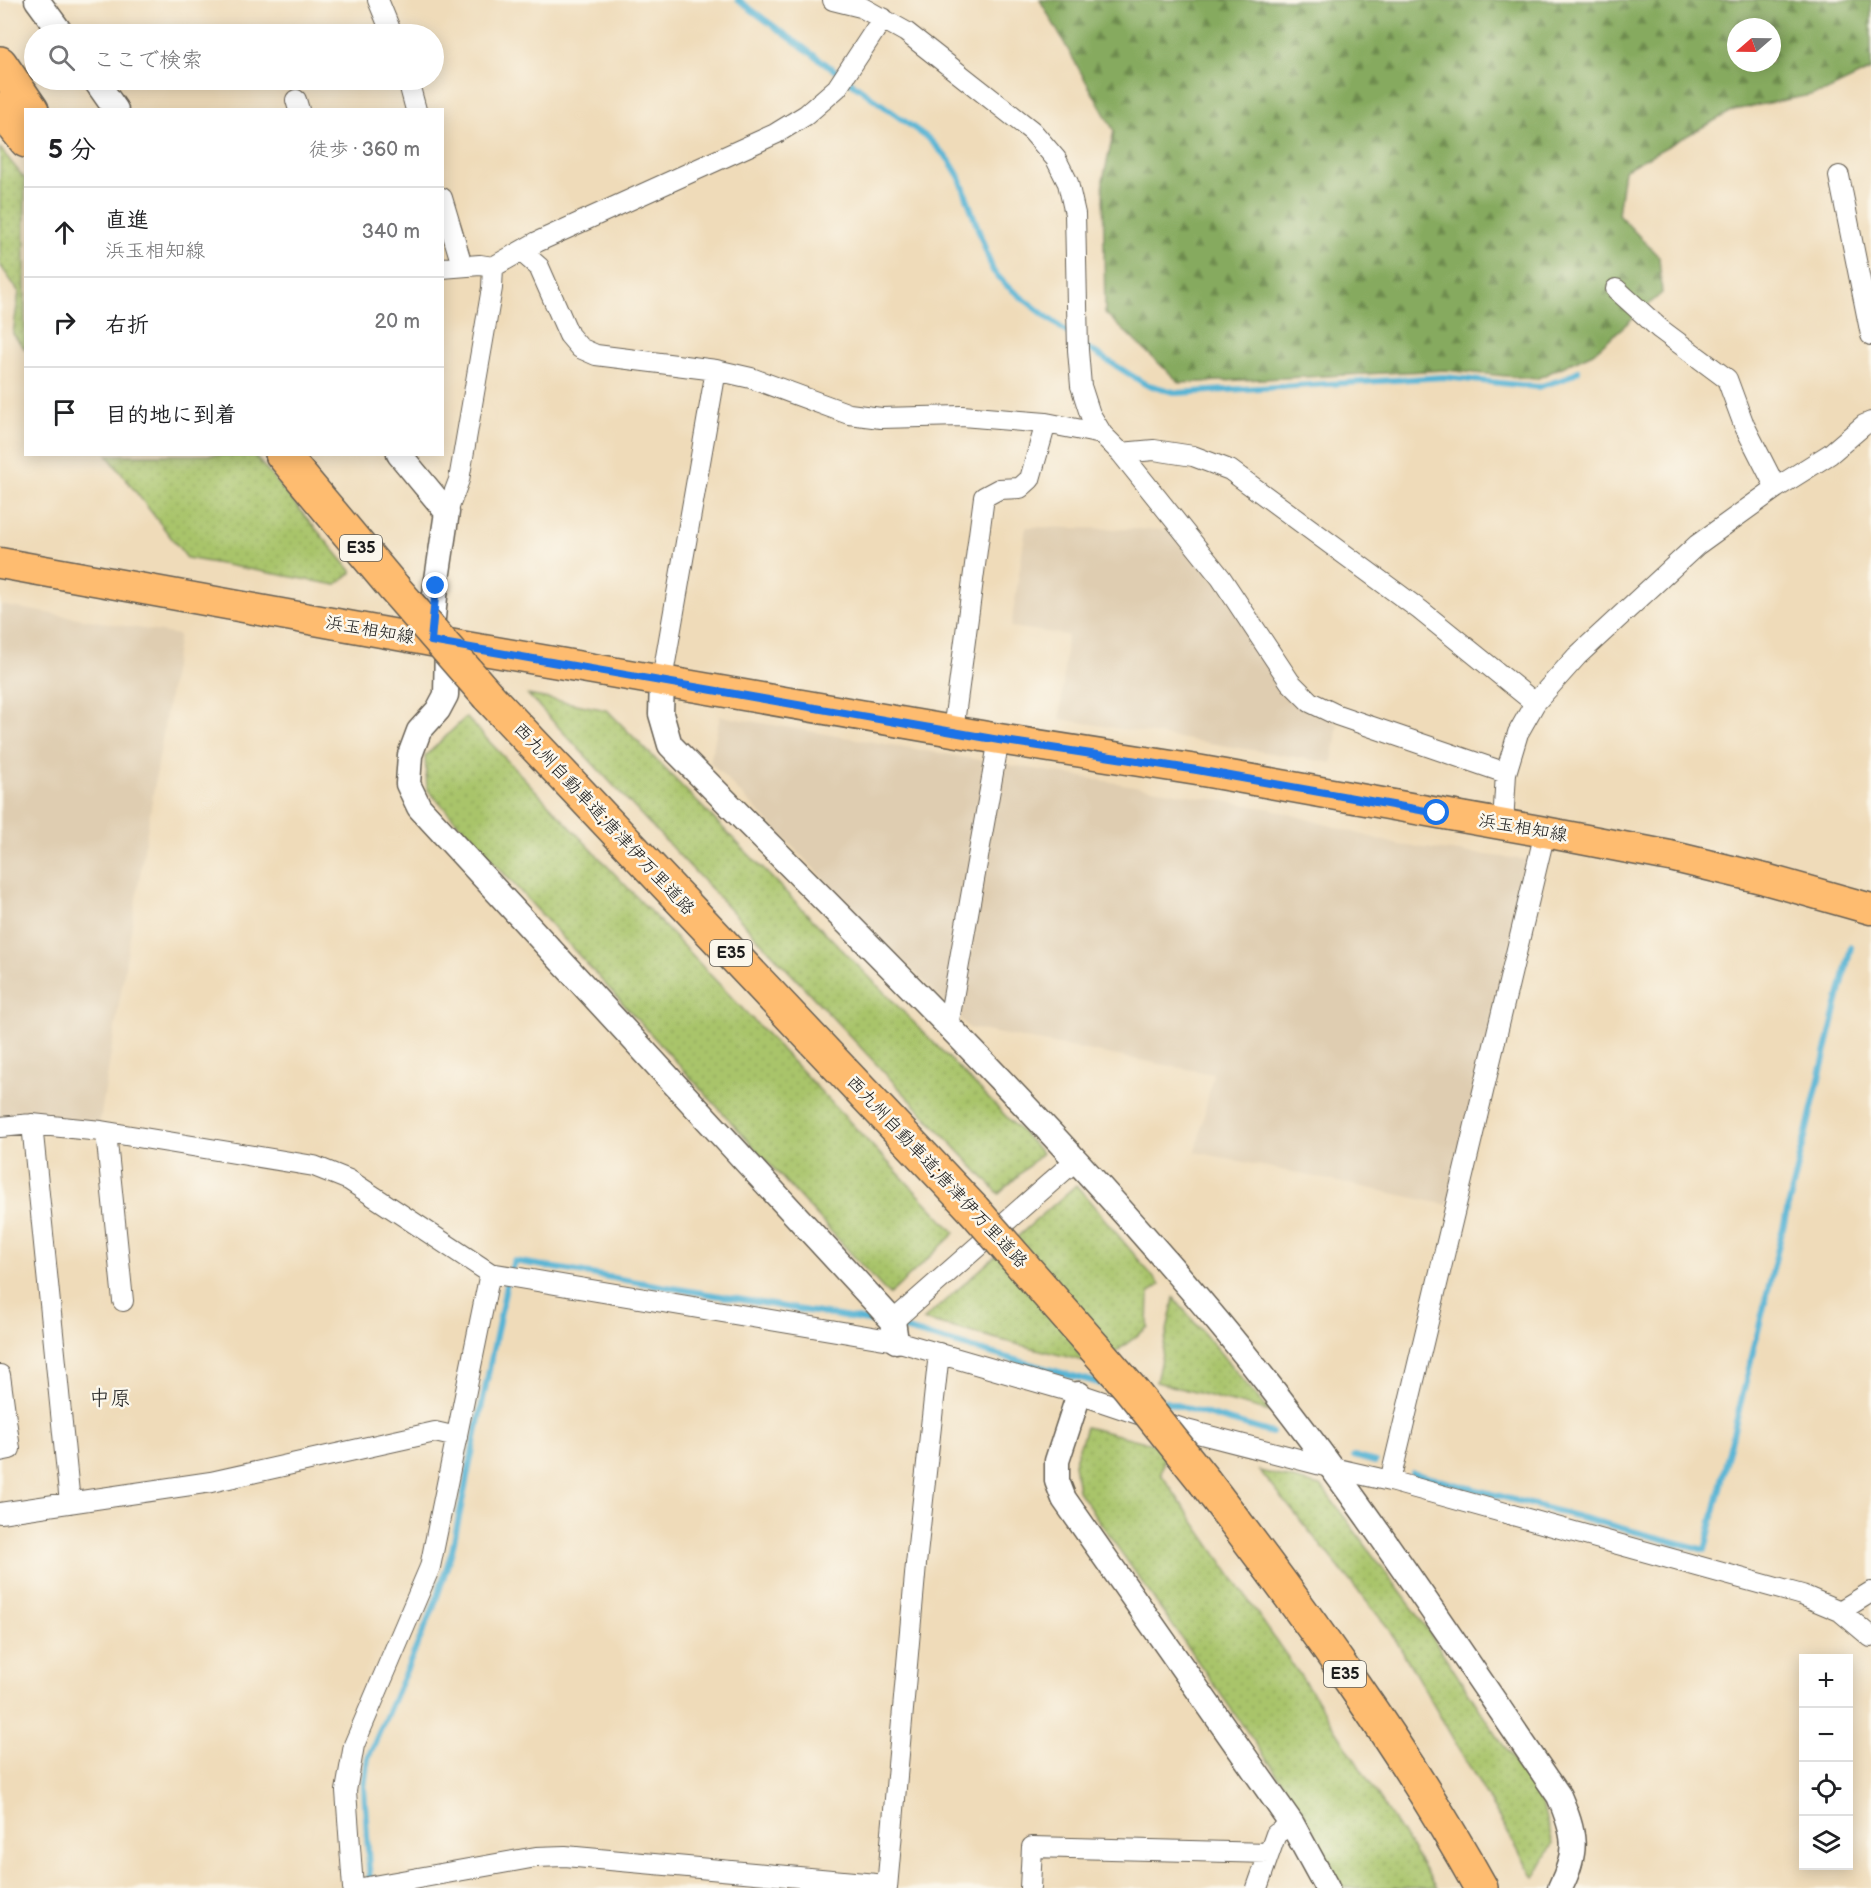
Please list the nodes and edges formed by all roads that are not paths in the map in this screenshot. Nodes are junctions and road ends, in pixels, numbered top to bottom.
1 (37, 0) edge
2 (378, 0) edge
3 (833, 0) edge
4 (883, 18) junction
5 (55, 24) edge
6 (388, 24) edge
7 (0, 63) edge
8 (102, 90) edge
9 (411, 90) edge
10 (31, 108) edge
11 (115, 108) edge
12 (415, 108) edge
13 (0, 109) edge
14 (24, 139) edge
15 (1839, 176) dead end
16 (444, 205) edge
17 (522, 252) junction
18 (462, 265) junction
19 (493, 267) junction
20 (444, 268) edge
21 (1616, 289) dead end
22 (1871, 335) edge
23 (716, 370) junction
24 (1871, 422) edge
25 (1046, 423) junction
26 (1102, 434) junction
27 (1120, 453) junction
28 (284, 456) edge
29 (288, 456) edge
30 (401, 456) edge
31 (1776, 488) junction
32 (327, 508) junction
33 (447, 512) junction
34 (0, 563) edge
35 (439, 642) junction
36 (662, 680) junction
37 (1535, 703) junction
38 (953, 731) junction
39 (999, 740) junction
40 (1506, 773) junction
41 (1503, 824) junction
42 (1545, 832) junction
43 (1871, 909) edge
44 (948, 1026) junction
45 (32, 1124) junction
46 (0, 1127) edge
47 (106, 1132) junction
48 (1076, 1160) junction
49 (493, 1274) junction
50 (123, 1301) dead end
51 (895, 1331) junction
52 (939, 1353) junction
53 (0, 1375) edge
54 (1079, 1394) junction
55 (457, 1437) junction
56 (0, 1450) edge
57 (1333, 1468) junction
58 (1390, 1481) junction
59 (70, 1503) junction
60 (0, 1513) edge
61 (1871, 1592) edge
62 (1840, 1611) junction
63 (1871, 1637) edge
64 (1292, 1824) junction
65 (1269, 1853) junction
66 (1477, 1881) edge
67 (887, 1886) edge
68 (353, 1888) edge
69 (362, 1888) edge
70 (1030, 1888) edge
71 (1257, 1888) edge
72 (1327, 1888) edge
73 (1560, 1888) edge

1 - 5 street
2 - 6 street
3 - 4 street
4 - 17 street
4 - 26 street
7 - 10 highway
8 - 11 street
9 - 12 street
13 - 14 highway
15 - 22 street
16 - 18 street
17 - 19 street
17 - 23 street
18 - 19 street
18 - 20 street
19 - 33 street
21 - 31 street
23 - 25 street
23 - 36 street
24 - 31 street
25 - 26 street
25 - 38 street
26 - 27 street
27 - 37 street
27 - 40 street
28 - 32 highway, 西九州自動車道;唐津伊万里道路 / E35
29 - 32 highway, 西九州自動車道;唐津伊万里道路 / E35
30 - 33 street
31 - 37 street
32 - 66 highway, 西九州自動車道;唐津伊万里道路 / E35, bridge
33 - 35 street
34 - 35 main road, 浜玉相知線
35 - 36 main road, 浜玉相知線
35 - 51 street
36 - 38 main road, 浜玉相知線
36 - 44 street
37 - 40 street
38 - 39 main road, 浜玉相知線
39 - 41 main road, 浜玉相知線
39 - 44 street
40 - 41 street
41 - 42 main road, 浜玉相知線
42 - 43 main road, 浜玉相知線
42 - 58 street
44 - 48 street
45 - 46 street
45 - 47 street
45 - 59 street
47 - 49 street
47 - 50 street
48 - 51 street
48 - 57 street
49 - 51 street
49 - 55 street
51 - 52 street
52 - 54 street
52 - 67 street
53 - 56 street
54 - 57 street
54 - 64 street
55 - 59 street
55 - 68 street
57 - 58 street
57 - 73 street
58 - 62 street
59 - 60 street
61 - 62 street
62 - 63 street
64 - 65 street
64 - 72 street
65 - 70 street
65 - 71 street
67 - 69 street

